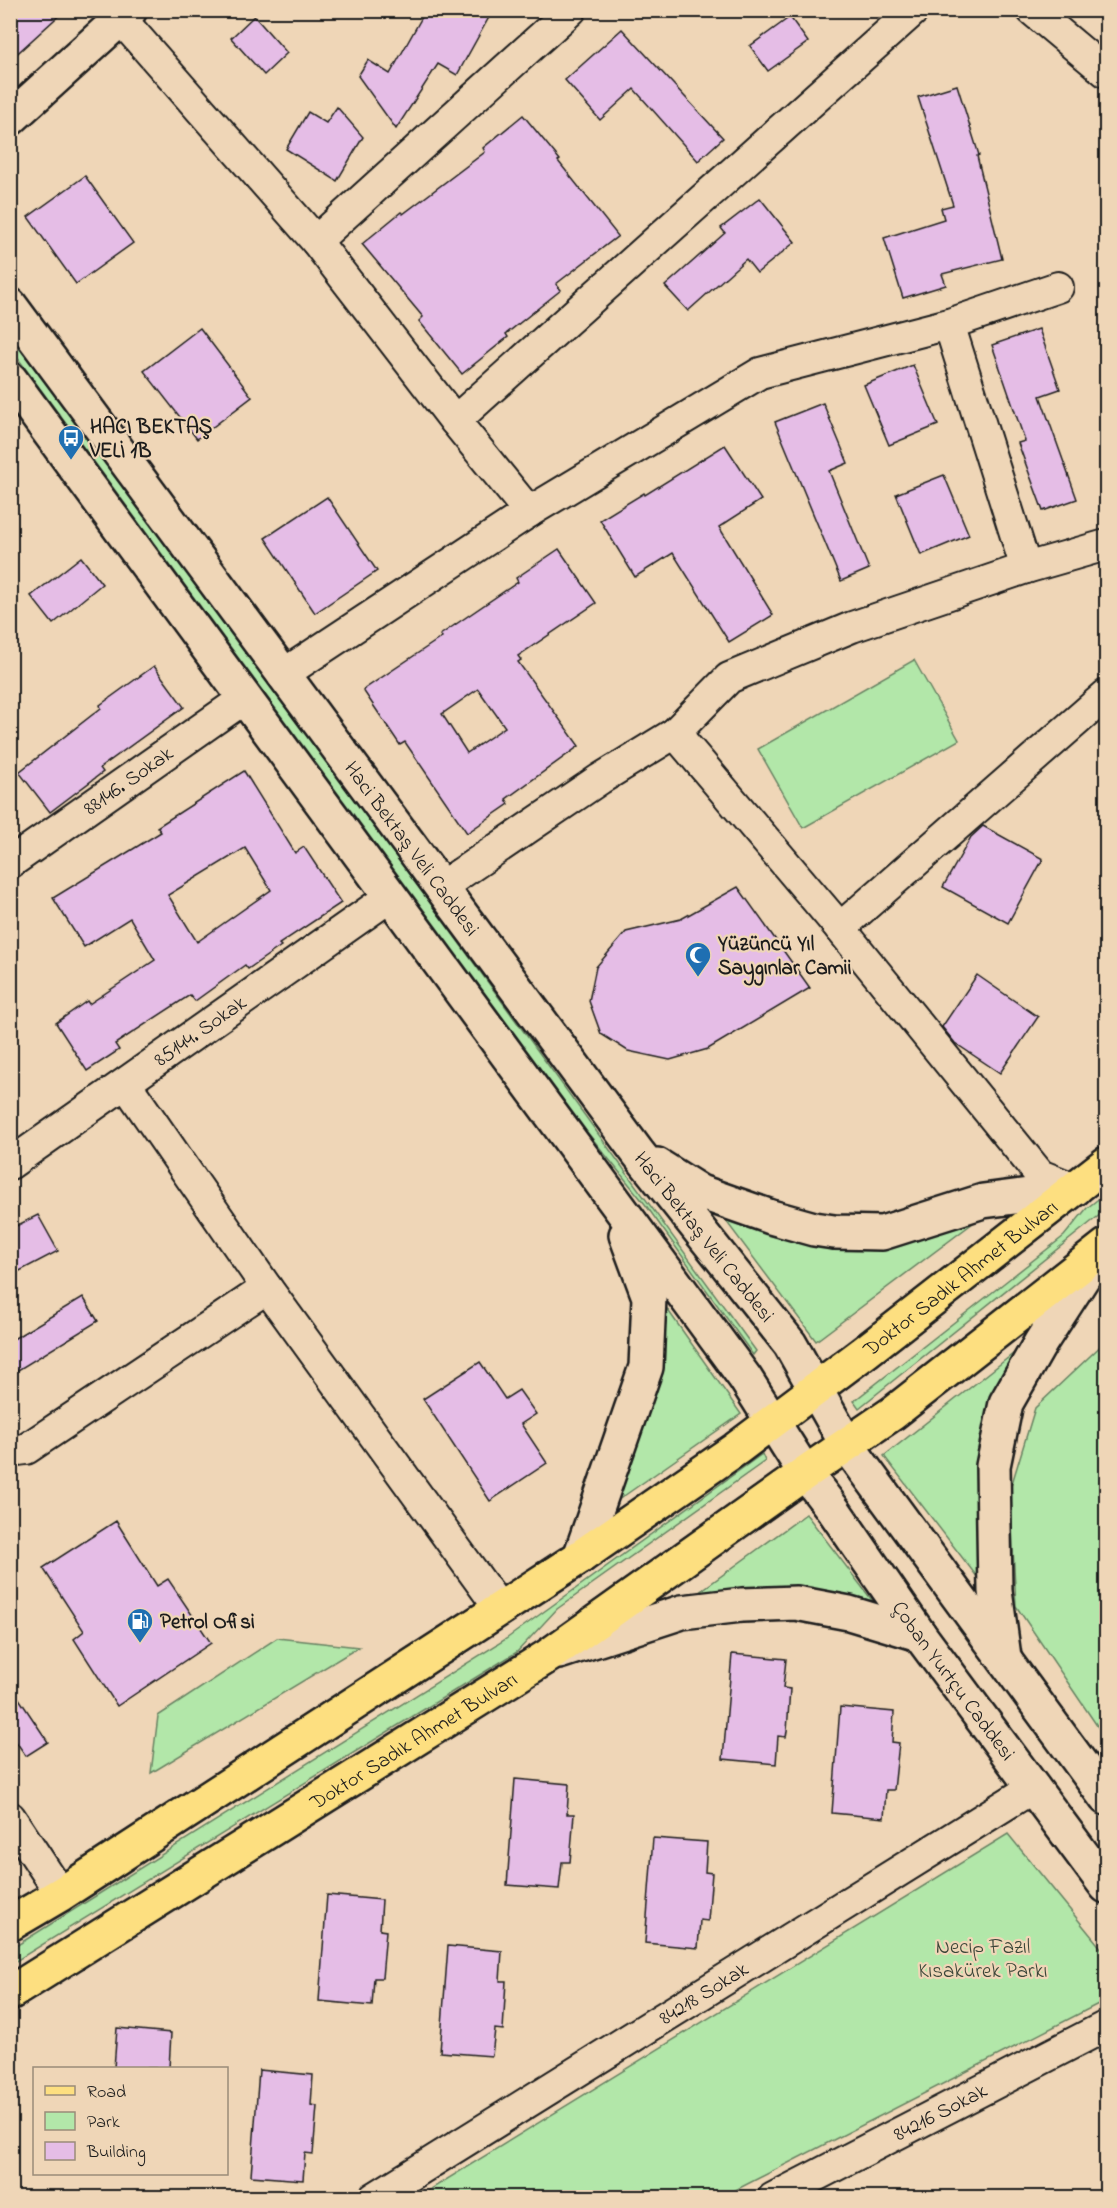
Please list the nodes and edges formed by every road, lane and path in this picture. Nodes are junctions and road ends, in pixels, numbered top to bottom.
1 (571, 10) edge
2 (914, 10) edge
3 (1032, 10) edge
4 (121, 13) edge
5 (1107, 72) edge
6 (10, 119) edge
7 (316, 241) junction
8 (1058, 287) dead end
9 (10, 305) edge
10 (949, 324) junction
11 (10, 379) edge
12 (454, 422) junction
13 (529, 512) junction
14 (1107, 545) edge
15 (1026, 568) junction
16 (282, 675) junction
17 (1107, 695) edge
18 (245, 698) junction
19 (675, 733) junction
20 (11, 862) edge
21 (441, 889) junction
22 (391, 896) junction
23 (840, 928) junction
24 (126, 1084) junction
25 (638, 1154) junction
26 (10, 1164) edge
27 (1107, 1164) edge
28 (1075, 1189) junction
29 (613, 1199) junction
30 (1103, 1249) edge
31 (267, 1288) junction
32 (815, 1390) junction
33 (772, 1422) junction
34 (847, 1445) junction
35 (10, 1451) edge
36 (805, 1473) junction
37 (580, 1557) junction
38 (500, 1609) junction
39 (919, 1634) junction
40 (548, 1656) junction
41 (1005, 1662) junction
42 (1034, 1787) junction
43 (1107, 1798) edge
44 (10, 1816) edge
45 (1107, 1886) edge
46 (61, 1894) junction
47 (10, 1924) edge
48 (10, 1993) edge
49 (1107, 2026) edge
50 (374, 2198) edge
51 (773, 2198) edge

1 - 7 street
2 - 12 street
3 - 5 street
4 - 6 main road
4 - 7 street
7 - 12 street
8 - 10 street
9 - 16 main road, Haci Bektaş Veli Caddesi
10 - 13 street
10 - 15 street
11 - 18 main road, Haci Bektaş Veli Caddesi
12 - 13 street
13 - 16 street
14 - 15 street
15 - 19 street
16 - 21 main road, Haci Bektaş Veli Caddesi
17 - 23 street
18 - 20 street, 88146. Sokak
18 - 22 main road, Haci Bektaş Veli Caddesi
19 - 21 street
19 - 23 street
21 - 25 main road, Haci Bektaş Veli Caddesi
22 - 24 street, 85144. Sokak
22 - 29 main road, Haci Bektaş Veli Caddesi
23 - 28 street
24 - 26 street, 85144. Sokak
24 - 31 street
25 - 28 main road
25 - 32 main road, Haci Bektaş Veli Caddesi
27 - 28 main road, Doktor Sadık Ahmet Bulvarı
28 - 32 main road, Doktor Sadık Ahmet Bulvarı
29 - 33 main road, Haci Bektaş Veli Caddesi
29 - 37 main road
30 - 34 main road
30 - 41 main road
31 - 35 street
31 - 38 street
32 - 33 main road, Doktor Sadık Ahmet Bulvarı
32 - 34 main road, Haci Bektaş Veli Caddesi
33 - 36 main road, Çoban Yurtçu Caddesi
33 - 37 main road
34 - 36 main road, Doktor Sadık Ahmet Bulvarı
34 - 41 main road
36 - 39 main road, Çoban Yurtçu Caddesi
36 - 40 main road, Doktor Sadık Ahmet Bulvarı
37 - 38 main road
38 - 46 main road
39 - 40 main road
39 - 42 main road, Çoban Yurtçu Caddesi
40 - 48 main road, Doktor Sadık Ahmet Bulvarı
41 - 43 main road
42 - 45 main road, Çoban Yurtçu Caddesi
42 - 50 street, 84218 Sokak
44 - 46 street
46 - 47 main road
49 - 51 street, 84216 Sokak

